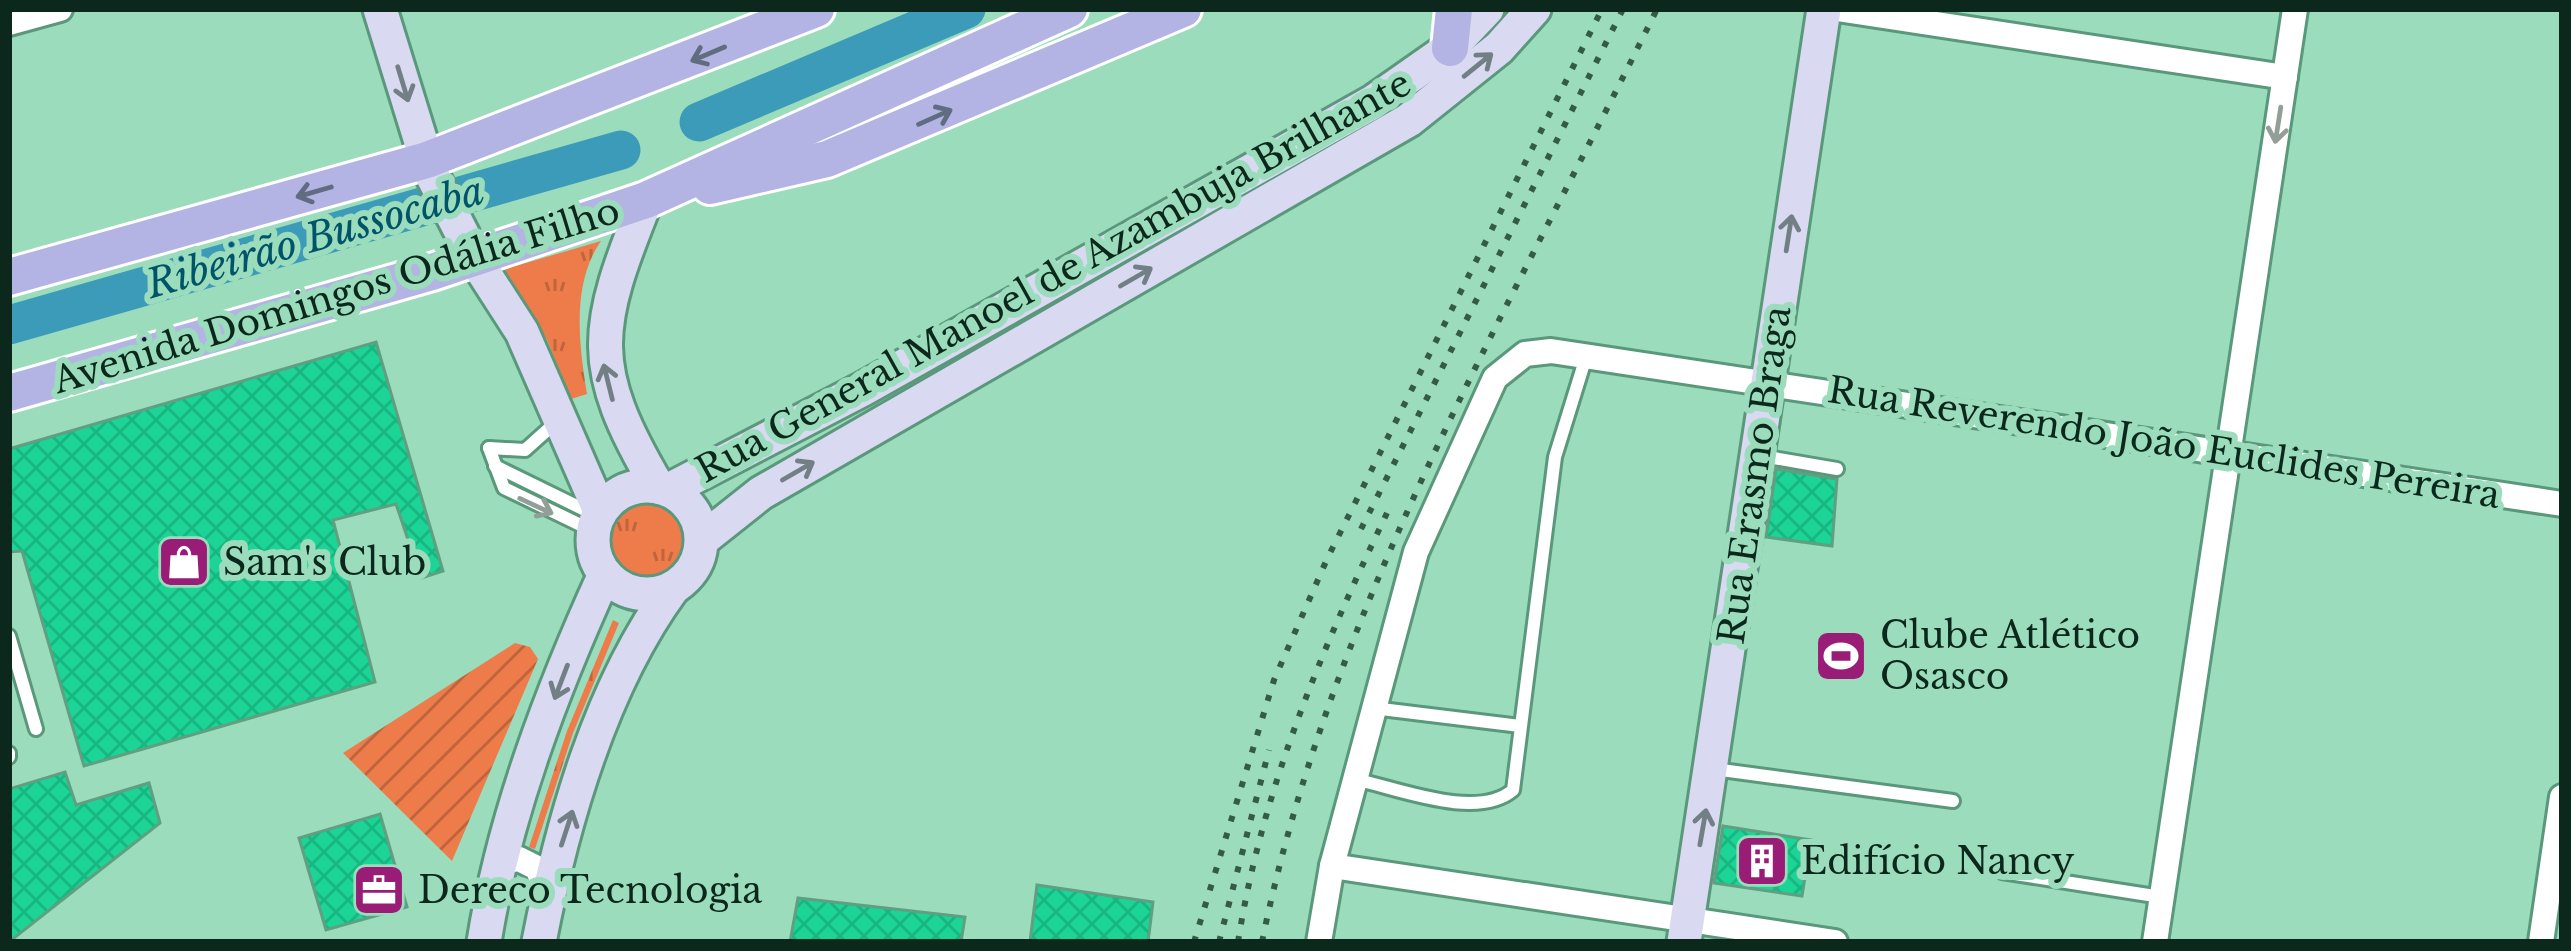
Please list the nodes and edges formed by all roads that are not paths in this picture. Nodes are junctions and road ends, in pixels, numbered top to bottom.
1 (60, 9) edge
2 (380, 9) edge
3 (816, 9) edge
4 (1069, 9) edge
5 (1183, 9) edge
6 (1454, 9) edge
7 (1487, 9) edge
8 (1534, 9) edge
9 (1824, 9) edge
10 (1837, 9) edge
11 (2295, 9) edge
12 (9, 23) edge
13 (1450, 48) junction
14 (2285, 77) junction
15 (428, 166) junction
16 (655, 196) junction
17 (472, 253) junction
18 (9, 278) edge
19 (1586, 356) junction
20 (1766, 379) junction
21 (9, 393) edge
22 (561, 412) junction
23 (2230, 454) junction
24 (1756, 455) junction
25 (1837, 470) dead end
26 (663, 489) junction
27 (2562, 504) edge
28 (597, 519) junction
29 (703, 538) junction
30 (605, 574) junction
31 (673, 588) junction
32 (9, 636) edge
33 (1372, 708) junction
34 (1520, 726) junction
35 (35, 729) dead end
36 (1713, 768) junction
37 (1354, 779) junction
38 (1953, 801) dead end
39 (2561, 813) edge
40 (498, 862) junction
41 (1332, 866) junction
42 (2002, 872) dead end
43 (548, 895) junction
44 (2162, 898) junction
45 (1686, 929) edge
46 (484, 942) edge
47 (539, 942) edge
48 (1319, 942) edge
49 (1835, 942) edge
50 (2156, 942) edge
51 (2541, 942) edge

1 - 12 street
2 -> 15 main road
3 -> 15 main road
4 - 16 main road, Avenida Domingos Odália Filho
16 -> 5 main road
6 - 13 main road
7 - 13 main road, Rua General Manoel de Azambuja Brilhante
29 -> 8 main road, Rua General Manoel de Azambuja Brilhante
20 -> 9 main road, Rua Erasmo Braga
10 - 14 street
11 - 14 street
13 - 26 main road, Rua General Manoel de Azambuja Brilhante
14 -> 23 street
15 - 17 main road
15 -> 18 main road
16 - 17 main road, Avenida Domingos Odália Filho
26 -> 16 main road
17 - 21 main road, Avenida Domingos Odália Filho
17 - 22 main road
19 - 20 street, Rua Reverendo João Euclides Pereira
19 - 33 street, Rua Reverendo João Euclides Pereira
19 - 34 lane
20 - 23 street, Rua Reverendo João Euclides Pereira
20 - 24 main road, Rua Erasmo Braga
22 - 28 main road
22 - 28 lane
23 - 27 street, Rua Reverendo João Euclides Pereira
23 - 44 street
24 - 25 lane
24 - 36 main road, Rua Erasmo Braga
26 - 28 main road
26 - 29 main road
28 - 30 main road
29 - 31 main road
30 - 31 main road
30 -> 40 main road
43 -> 31 main road
32 - 35 lane
33 - 34 lane
33 - 37 street
34 - 37 lane
36 - 38 lane
45 -> 36 main road, Rua Erasmo Braga
37 - 41 street
39 - 51 street
40 - 43 street
40 - 46 main road
41 - 45 street
41 - 48 street
42 - 44 lane
43 - 47 main road
44 - 50 street
45 - 49 street

